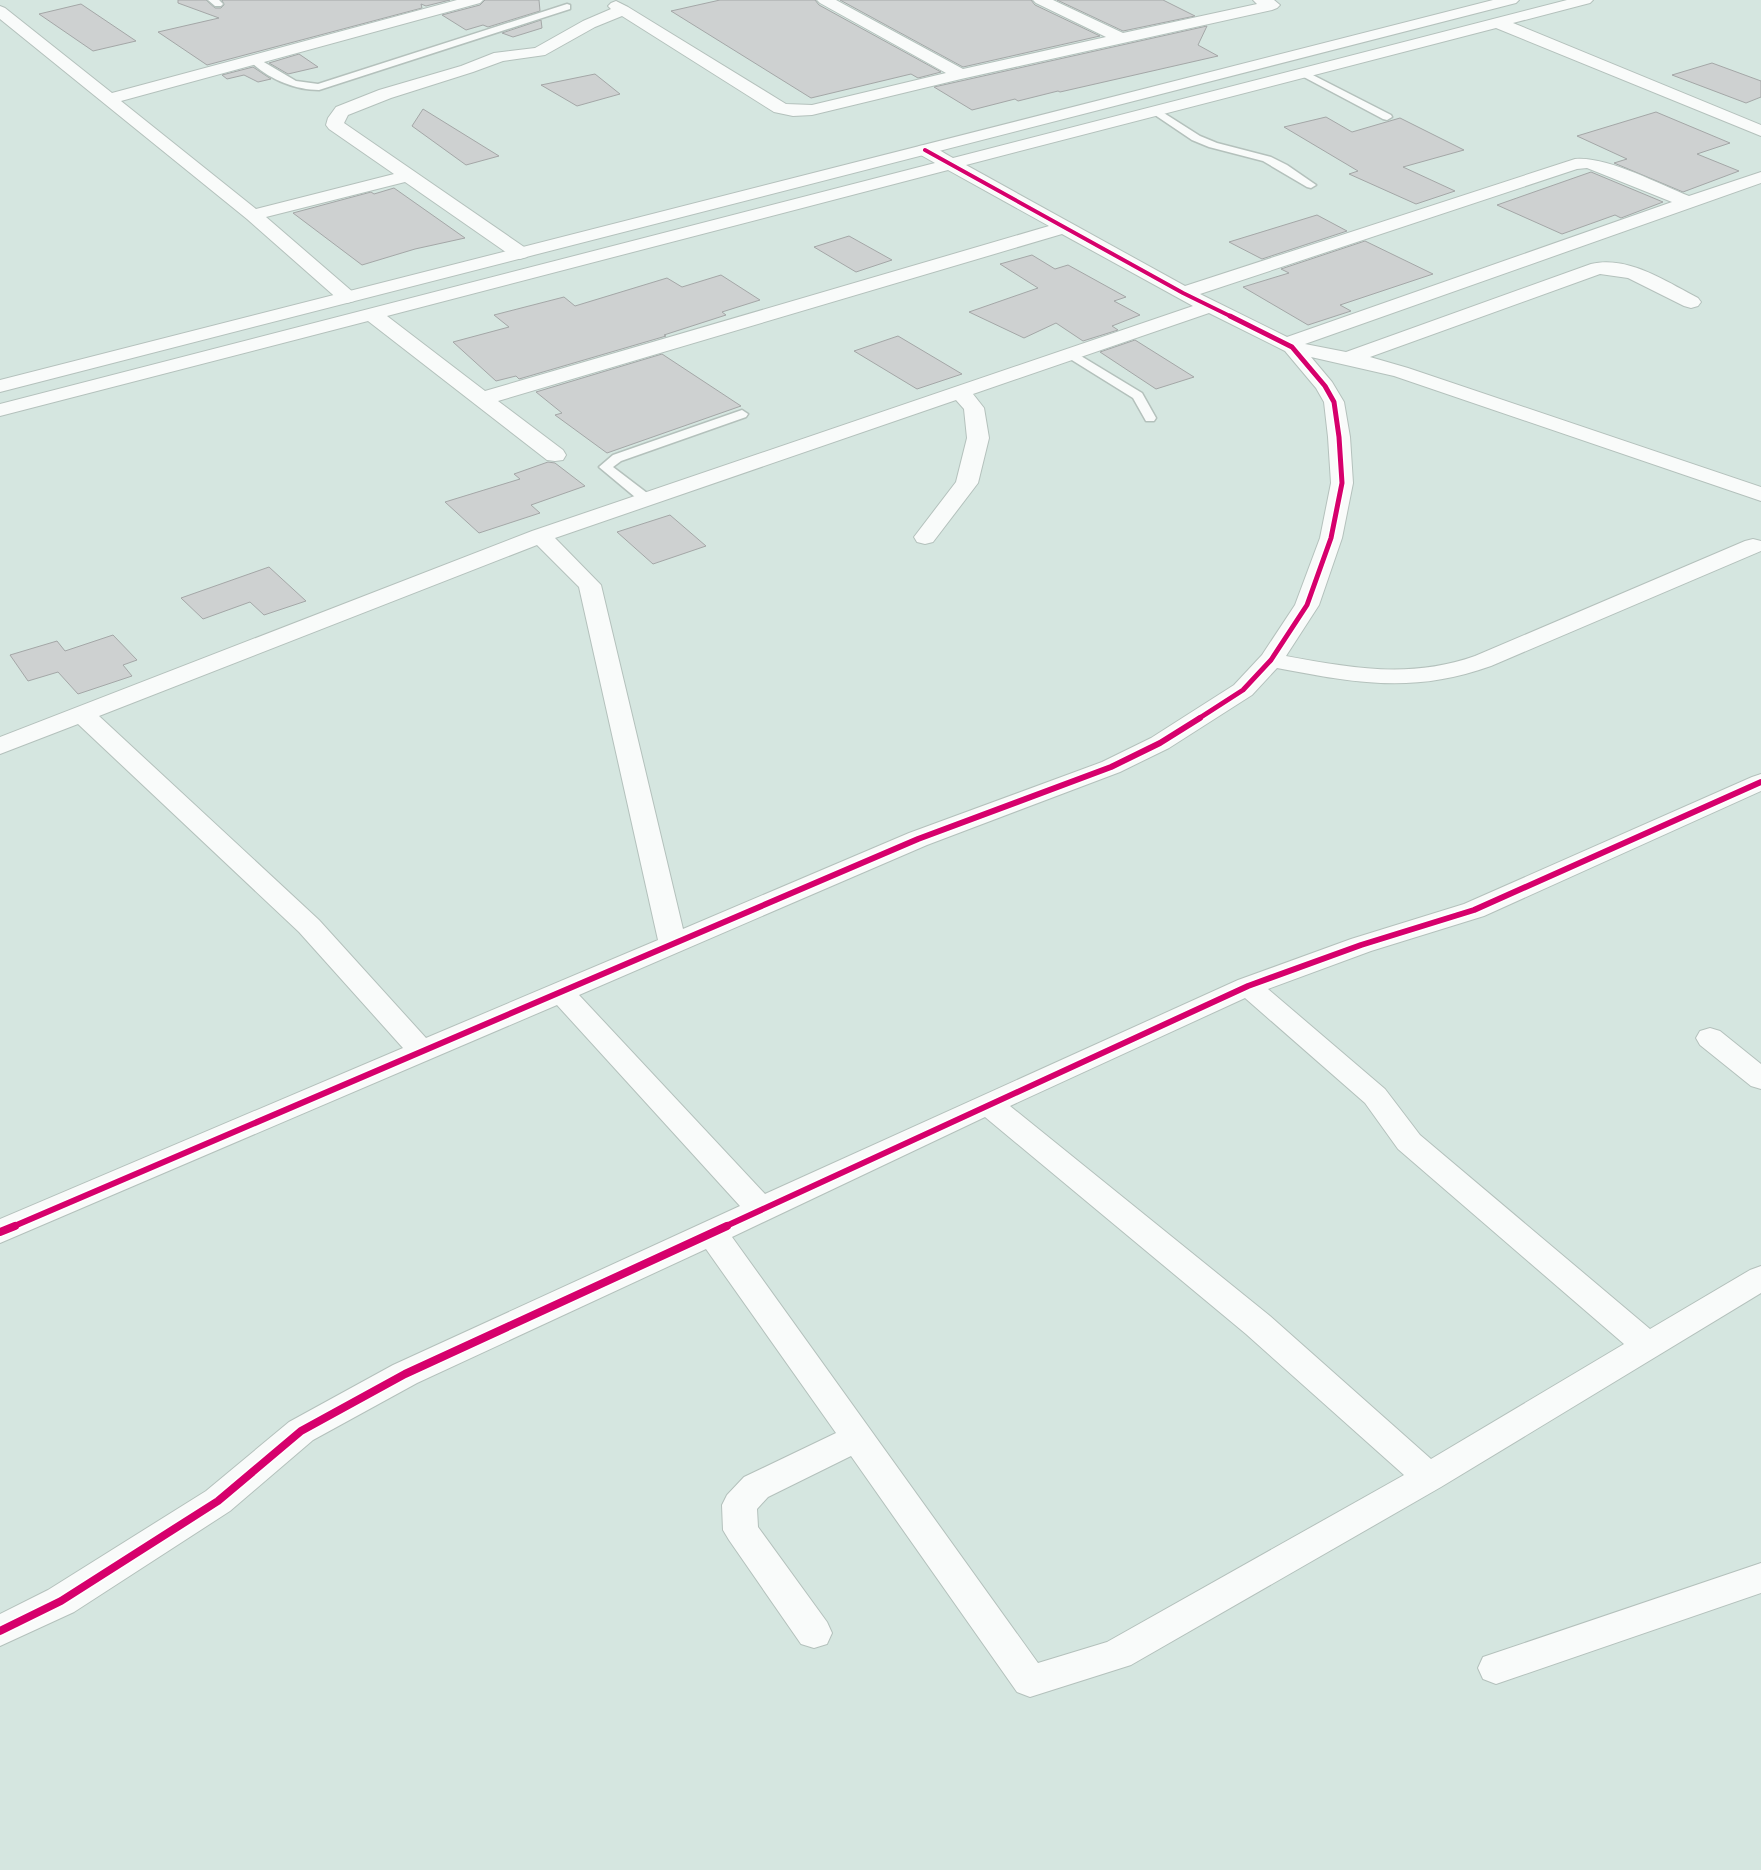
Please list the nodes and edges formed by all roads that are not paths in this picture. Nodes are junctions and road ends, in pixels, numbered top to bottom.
1 (475, 0) edge
2 (825, 0) edge
3 (1041, 0) edge
4 (1511, 0) edge
5 (1585, 0) edge
6 (1273, 2) edge
7 (408, 3) dead end
8 (628, 5) edge
9 (567, 7) dead end
10 (0, 10) edge
11 (433, 11) junction
12 (1498, 23) junction
13 (1120, 38) junction
14 (254, 60) junction
15 (1303, 73) junction
16 (961, 74) junction
17 (108, 99) junction
18 (1156, 111) junction
19 (1387, 117) dead end
20 (1761, 131) edge
21 (925, 150) junction
22 (949, 165) junction
23 (407, 176) junction
24 (1761, 177) edge
25 (1311, 185) dead end
26 (1687, 202) junction
27 (253, 215) junction
28 (1062, 228) junction
29 (520, 253) junction
30 (1184, 293) junction
31 (347, 297) junction
32 (1691, 302) dead end
33 (1208, 307) junction
34 (372, 314) junction
35 (1289, 346) junction
36 (1071, 354) junction
37 (1347, 359) junction
38 (0, 386) edge
39 (960, 392) junction
40 (482, 399) junction
41 (0, 410) edge
42 (742, 414) dead end
43 (1150, 418) dead end
44 (555, 455) dead end
45 (1761, 494) edge
46 (646, 499) junction
47 (540, 536) junction
48 (925, 537) dead end
49 (1753, 546) dead end
50 (1271, 660) junction
51 (83, 715) junction
52 (0, 746) edge
53 (1761, 782) edge
54 (673, 944) junction
55 (1248, 986) junction
56 (561, 992) junction
57 (1710, 1038) dead end
58 (422, 1052) junction
59 (1761, 1079) edge
60 (988, 1104) junction
61 (761, 1209) junction
62 (0, 1232) edge
63 (712, 1233) junction
64 (1761, 1278) edge
65 (1647, 1345) junction
66 (857, 1438) junction
67 (1429, 1477) junction
68 (1761, 1578) edge
69 (0, 1631) edge
70 (814, 1633) dead end
71 (1496, 1668) dead end

1 - 11 street
2 - 16 street
3 - 13 street
4 - 21 street
5 - 12 street
6 - 13 street
7 - 11 street
8 - 16 street
8 - 23 street
9 - 14 lane
10 - 17 street
11 - 14 street
12 - 15 street
12 - 20 street
13 - 16 street
14 - 17 street
15 - 18 street
15 - 19 lane
17 - 27 street
18 - 22 street
18 - 25 lane
21 - 22 street
21 - 29 street
22 - 28 street
22 - 34 street
23 - 27 street
23 - 29 street
24 - 26 street
26 - 30 street
26 - 35 street
27 - 31 street
28 - 30 street
28 - 40 street
29 - 31 street
30 - 33 street
31 - 38 street
32 - 37 street
33 - 35 street
33 - 36 street
34 - 40 street
34 - 41 street
35 - 37 street
35 - 50 street
36 - 39 street
36 - 43 lane
37 - 45 street
39 - 46 street
39 - 48 street
40 - 44 street
42 - 46 lane
46 - 47 street
47 - 51 street
47 - 54 street
49 - 50 street
50 - 54 street
51 - 52 street
51 - 58 street
53 - 55 street
54 - 56 street
55 - 60 street
55 - 65 street
56 - 58 street
56 - 61 street
57 - 59 street
58 - 62 street
60 - 61 street
60 - 67 street
61 - 63 street
63 - 66 street
63 - 69 street
64 - 65 street
65 - 67 street
66 - 67 street
66 - 70 street
68 - 71 street

